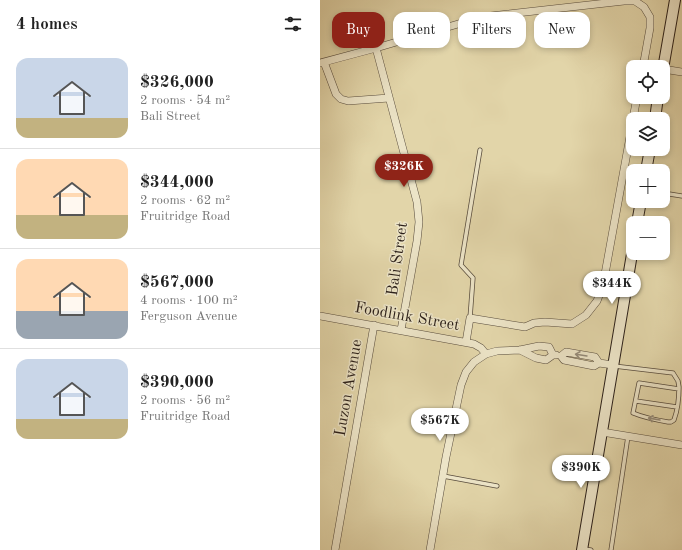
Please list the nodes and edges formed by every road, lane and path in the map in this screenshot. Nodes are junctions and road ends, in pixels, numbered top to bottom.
1 (675, 0) edge
2 (385, 45) edge
3 (376, 48) joint
4 (644, 60) edge
5 (665, 60) edge
6 (322, 62) edge
7 (670, 70) edge
8 (682, 72) edge
9 (389, 98) junction
10 (480, 150) dead end
11 (626, 156) edge
12 (670, 194) edge
13 (682, 196) edge
14 (631, 260) edge
15 (320, 316) edge
16 (470, 318) junction
17 (374, 325) junction
18 (401, 330) junction
19 (466, 342) junction
20 (520, 350) junction
21 (486, 354) junction
22 (553, 355) junction
23 (613, 366) junction
24 (679, 389) junction
25 (636, 401) junction
26 (677, 407) junction
27 (602, 432) junction
28 (628, 436) junction
29 (682, 445) edge
30 (443, 476) junction
31 (497, 486) dead end
32 (335, 550) edge
33 (430, 550) edge
34 (585, 550) edge
35 (611, 550) edge

1 - 5 main road
2 - 4 street
3 - 6 street
3 - 9 street, Bali Street
6 - 9 street
7 - 8 street
9 - 18 street, Bali Street
10 - 16 lane
11 - 16 street
12 - 13 lane
14 - 23 main road
15 - 17 street, Foodlink Street
16 - 19 street
17 - 18 street, Foodlink Street
17 - 32 street, Luzon Avenue
18 - 19 street, Foodlink Street
19 - 21 street, Foodlink Street
20 - 21 street
20 - 22 street
20 - 22 street
21 - 30 street
22 - 23 street
23 - 24 lane
23 - 27 main road
24 - 25 lane
24 - 26 lane
25 - 26 lane
26 -> 25 lane
27 - 28 street
27 - 34 main road
28 - 29 street
28 - 35 lane
30 - 31 lane
30 - 33 street

